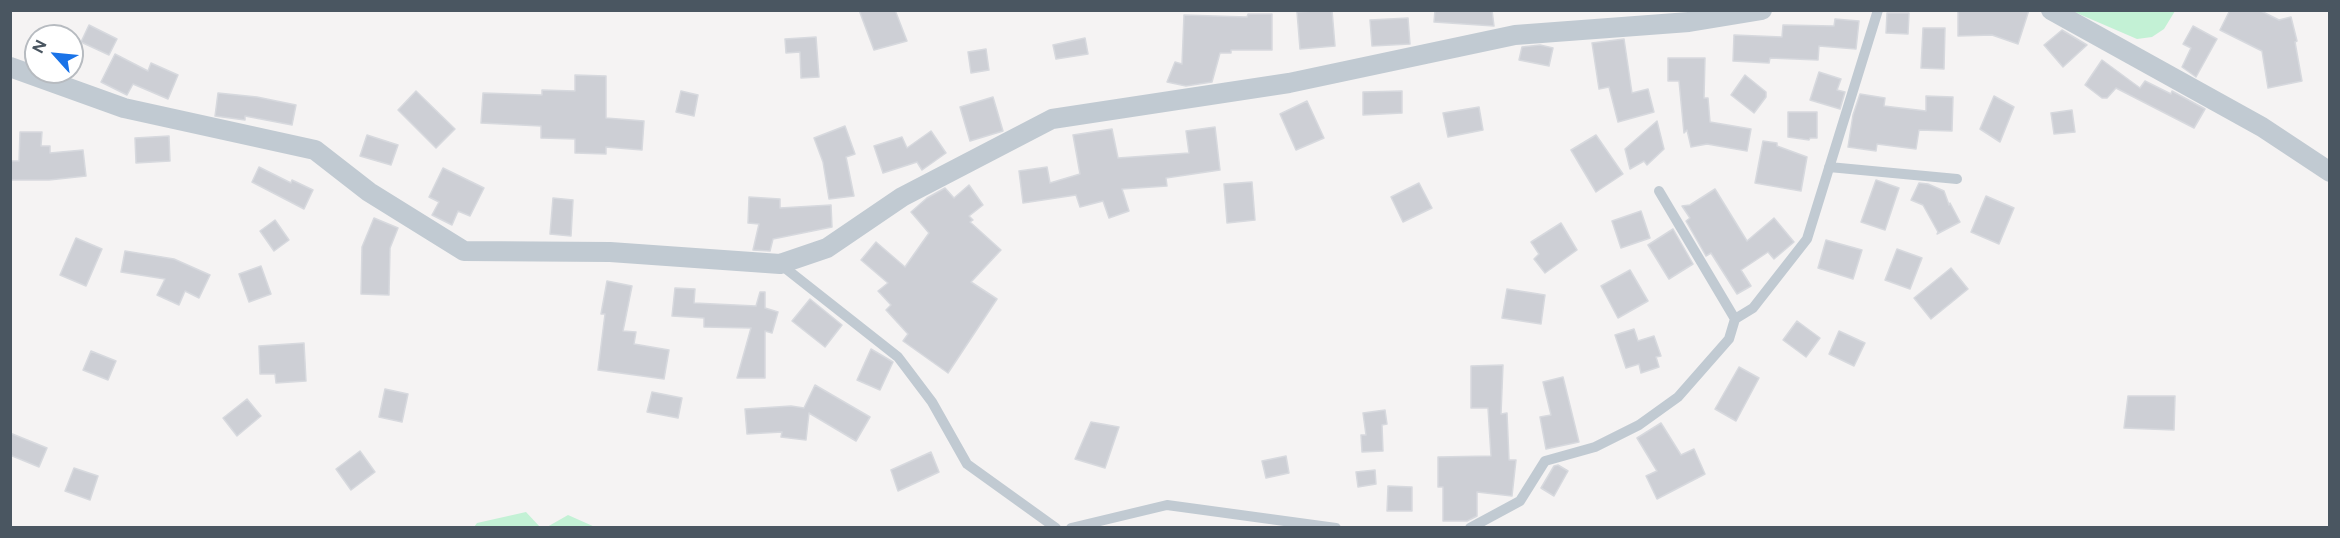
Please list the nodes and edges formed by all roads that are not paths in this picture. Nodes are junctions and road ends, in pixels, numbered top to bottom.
1 (1762, 10) edge
2 (1878, 10) edge
3 (2051, 10) edge
4 (10, 67) edge
5 (1828, 167) junction
6 (2330, 172) edge
7 (1958, 179) dead end
8 (1659, 191) dead end
9 (780, 264) junction
10 (1735, 319) junction
11 (1056, 528) edge
12 (1071, 528) edge
13 (1336, 528) edge
14 (1470, 528) edge

1 - 9 street
2 - 5 lane
3 - 6 street
4 - 9 street
5 - 7 lane
5 - 10 lane
8 - 10 lane
9 - 11 lane
10 - 14 lane
12 - 13 lane

